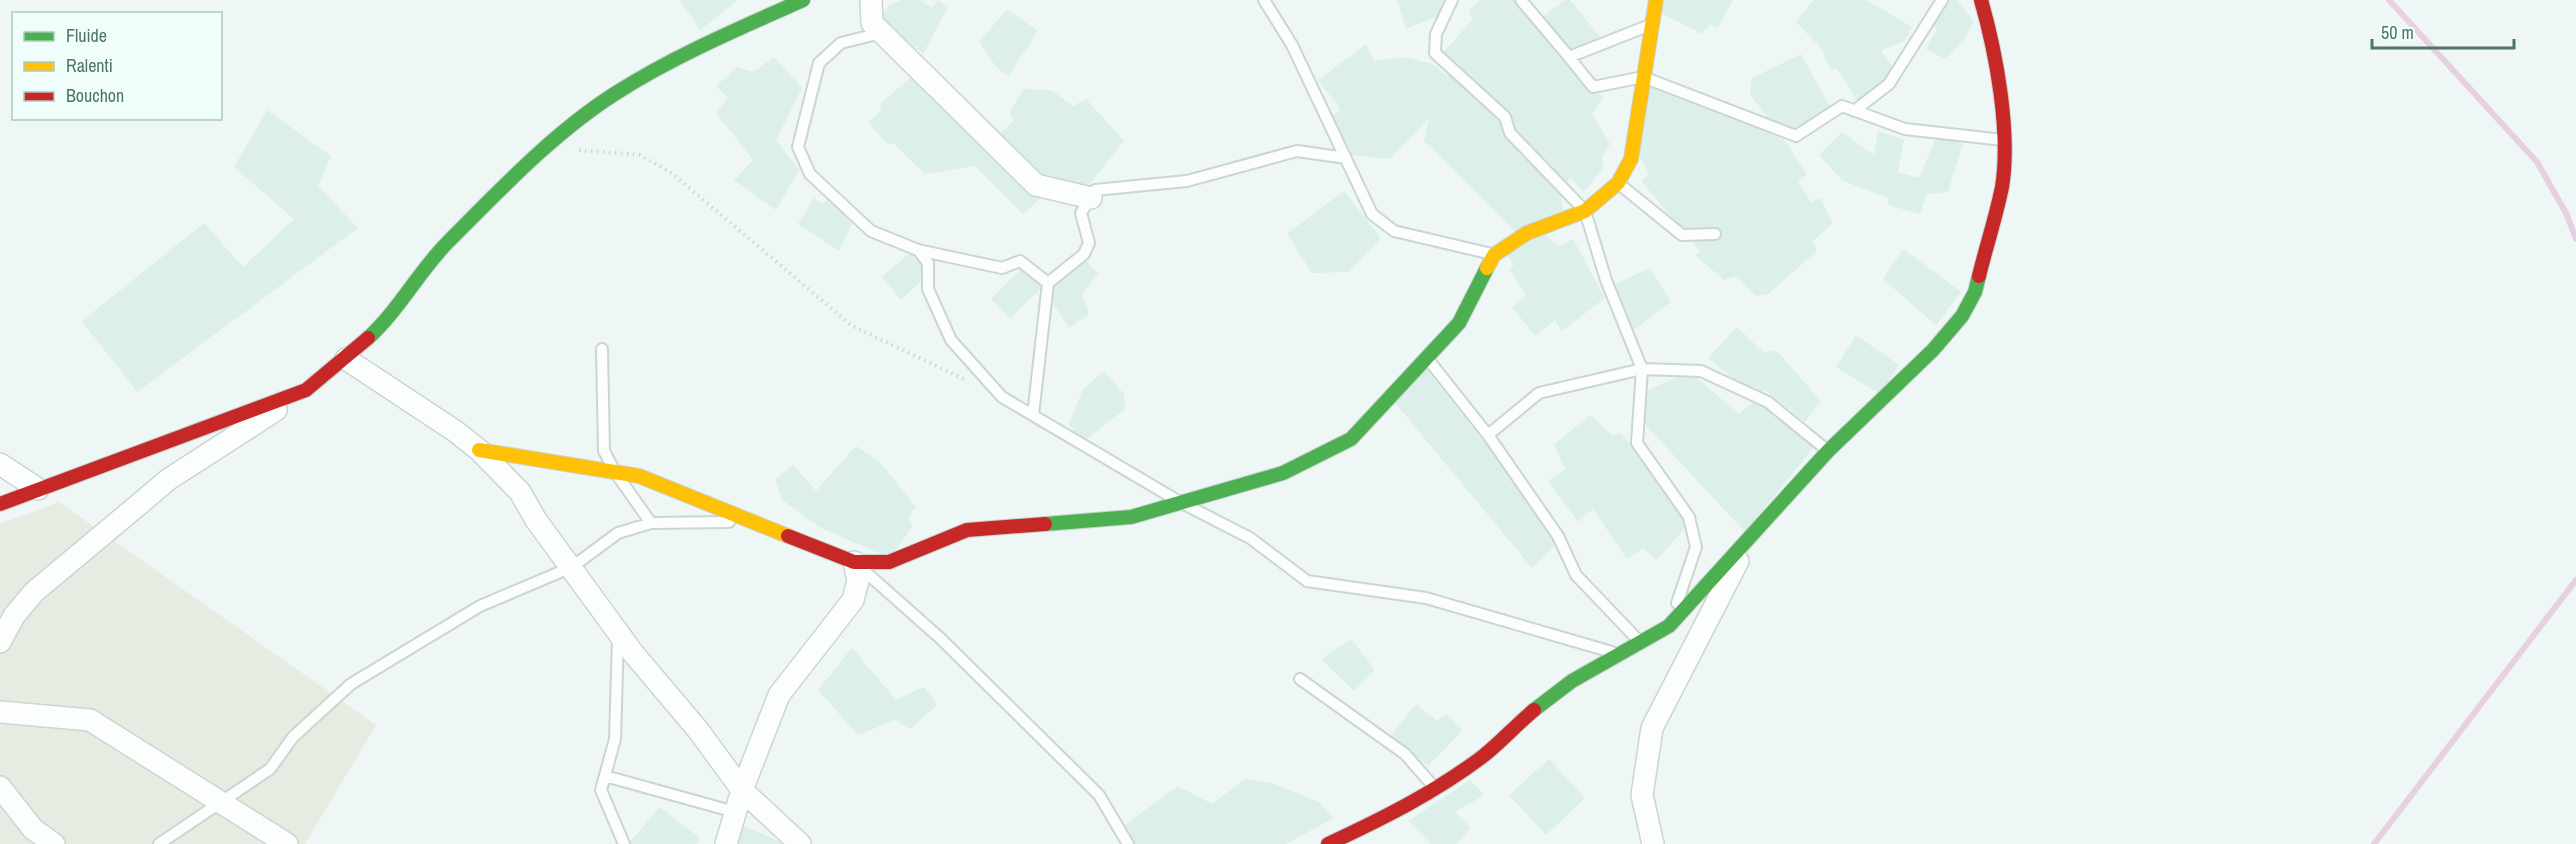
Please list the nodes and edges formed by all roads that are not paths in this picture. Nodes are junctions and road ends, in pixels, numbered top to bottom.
1 (803, 0) edge
2 (871, 0) edge
3 (1264, 0) edge
4 (1452, 0) edge
5 (1521, 0) edge
6 (1656, 0) edge
7 (1942, 0) edge
8 (1982, 0) edge
9 (1652, 24) junction
10 (881, 33) junction
11 (1569, 57) junction
12 (1643, 77) junction
13 (1854, 111) junction
14 (2003, 140) junction
15 (1346, 158) junction
16 (1618, 183) junction
17 (1090, 198) junction
18 (1585, 211) junction
19 (1715, 234) dead end
20 (918, 250) junction
21 (1494, 255) junction
22 (1048, 283) junction
23 (602, 349) dead end
24 (1426, 358) junction
25 (346, 359) junction
26 (1642, 369) junction
27 (306, 390) junction
28 (1033, 415) junction
29 (1488, 435) junction
30 (479, 450) junction
31 (1828, 451) junction
32 (0, 464) edge
33 (615, 472) junction
34 (38, 489) junction
35 (1180, 502) junction
36 (0, 504) edge
37 (754, 522) junction
38 (651, 523) junction
39 (1752, 534) junction
40 (854, 562) junction
41 (572, 567) junction
42 (1669, 626) junction
43 (619, 634) junction
44 (0, 642) edge
45 (1640, 643) junction
46 (1620, 654) junction
47 (1300, 678) dead end
48 (0, 712) edge
49 (605, 776) junction
50 (0, 787) edge
51 (1434, 787) junction
52 (742, 790) junction
53 (220, 802) junction
54 (735, 812) junction
55 (54, 844) edge
56 (159, 844) edge
57 (287, 844) edge
58 (624, 844) edge
59 (726, 844) edge
60 (800, 844) edge
61 (1128, 844) edge
62 (1328, 844) edge
63 (1653, 844) edge

1 - 25 street
2 - 10 street
3 - 15 lane
4 - 18 lane
5 - 11 lane
6 - 9 street
7 - 13 lane
8 - 14 street
9 - 11 lane
9 - 12 street
10 - 17 street
10 - 20 lane
11 - 12 lane
12 - 13 lane
12 - 16 street
13 - 14 lane
14 - 31 street
15 - 17 lane
15 - 21 lane
16 - 18 street
16 - 19 lane
17 - 22 lane
18 - 21 street
18 - 26 lane
20 - 22 lane
20 - 28 lane
21 - 24 street
22 - 28 lane
23 - 33 lane
24 - 29 lane
24 - 35 street
25 - 27 street
25 - 30 street
26 - 29 lane
26 - 31 lane
26 - 42 lane
27 - 34 street
27 - 44 street
28 - 35 lane
29 - 45 lane
30 - 33 street
30 - 41 street
31 - 39 street
32 - 34 street
33 - 37 street
33 - 38 lane
34 - 36 street
35 - 40 street
35 - 46 lane
37 - 38 lane
37 - 40 street
38 - 41 lane
39 - 42 street
39 - 63 street
40 - 52 street
40 - 61 lane
41 - 43 street
41 - 53 lane
42 - 45 street
43 - 49 lane
43 - 52 street
45 - 46 street
46 - 51 street
47 - 51 lane
48 - 53 street
49 - 54 lane
49 - 58 lane
50 - 55 street
51 - 62 street
52 - 54 street
52 - 60 street
53 - 56 lane
53 - 57 street
54 - 59 street

